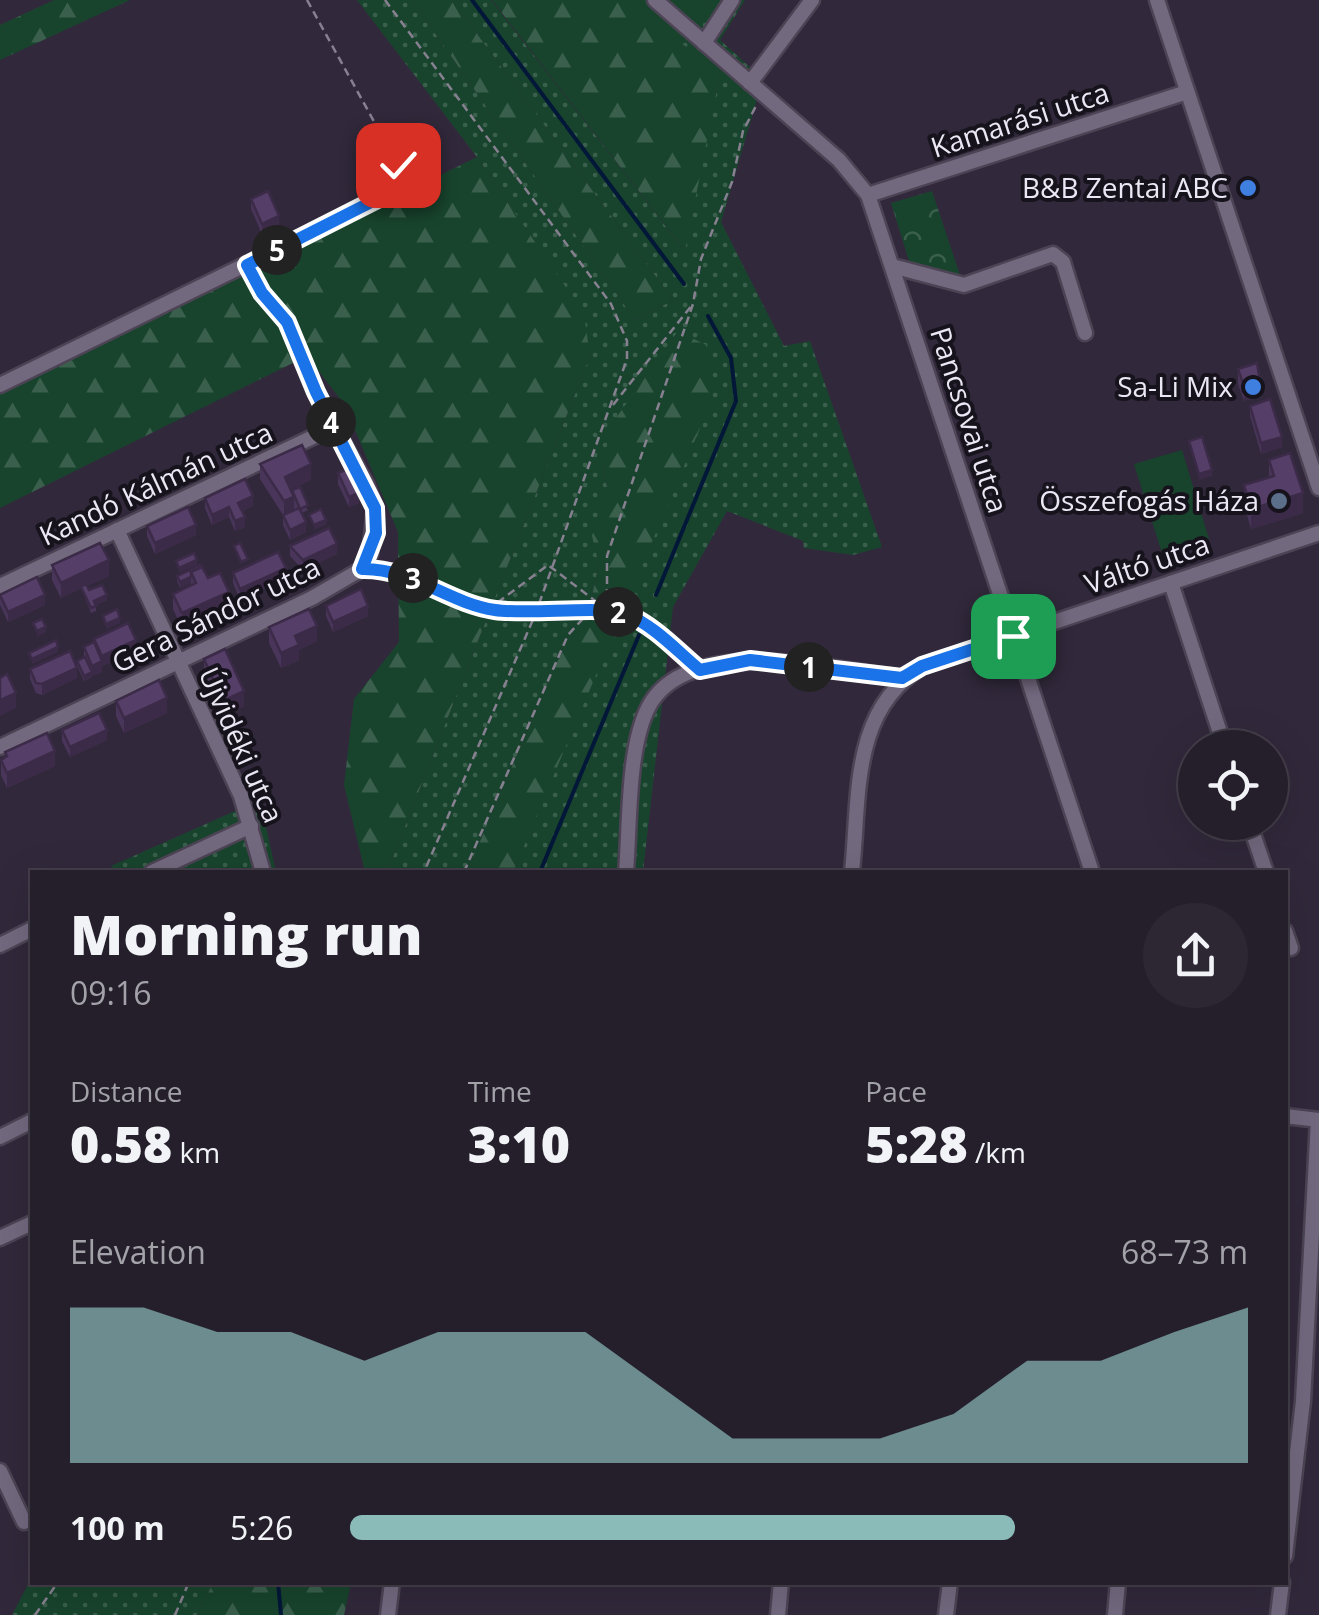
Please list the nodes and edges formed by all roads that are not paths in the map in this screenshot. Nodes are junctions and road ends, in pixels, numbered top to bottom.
1 (655, 0) edge
2 (732, 0) edge
3 (812, 0) edge
4 (1157, 0) edge
5 (704, 43) junction
6 (756, 88) junction
7 (1187, 92) junction
8 (868, 195) junction
9 (310, 232) road end
10 (247, 265) junction
11 (892, 266) junction
12 (1085, 333) dead end
13 (0, 385) edge
14 (334, 427) junction
15 (1319, 488) edge
16 (117, 530) junction
17 (1319, 533) edge
18 (1171, 583) junction
19 (0, 586) edge
20 (1013, 636) junction
21 (178, 663) junction
22 (902, 678) junction
23 (1219, 730) edge
24 (0, 747) edge
25 (251, 826) junction
26 (1256, 840) edge
27 (156, 870) edge
28 (262, 870) edge
29 (626, 870) edge
30 (852, 870) edge
31 (1091, 870) edge
32 (1265, 870) edge
33 (30, 930) edge
34 (1288, 940) edge
35 (0, 945) edge
36 (1291, 948) dead end
37 (1288, 1116) edge
38 (1319, 1120) edge
39 (30, 1122) edge
40 (0, 1137) edge
41 (30, 1223) edge
42 (0, 1238) edge
43 (0, 1470) edge
44 (5, 1496) edge
45 (24, 1522) dead end
46 (1288, 1530) edge
47 (392, 1585) edge
48 (781, 1585) edge
49 (950, 1585) edge
50 (1118, 1585) edge
51 (1282, 1585) edge
52 (388, 1615) edge
53 (778, 1615) edge
54 (946, 1615) edge
55 (1115, 1615) edge
56 (1278, 1615) edge

1 - 5 street, Pancsovai utca
2 - 5 street
3 - 6 street
4 - 7 street
5 - 6 street, Pancsovai utca
6 - 8 street, Pancsovai utca
7 - 8 street, Kamarási utca
7 - 15 street
8 - 11 street, Pancsovai utca
9 - 10 street
10 - 13 street
10 - 14 street, Gera Sándor utca
11 - 12 street
11 - 20 street, Pancsovai utca
14 - 16 street, Kandó Kálmán utca
14 - 21 street, Gera Sándor utca
16 - 19 street, Kandó Kálmán utca
16 - 21 street, Újvidéki utca
17 - 18 street, Váltó utca
18 - 20 street, Váltó utca
18 - 23 street
20 - 22 street, Váltó utca
20 - 31 street, Pancsovai utca
21 - 24 street, Gera Sándor utca
21 - 25 street, Újvidéki utca
22 - 29 street
22 - 30 street
25 - 27 street
25 - 28 street, Újvidéki utca
26 - 32 street
33 - 35 street
34 - 36 street
37 - 38 street
38 - 46 street
39 - 40 street
41 - 42 street
43 - 44 street
44 - 45 street
47 - 52 street
48 - 53 street
49 - 54 street
50 - 55 street
51 - 56 street

